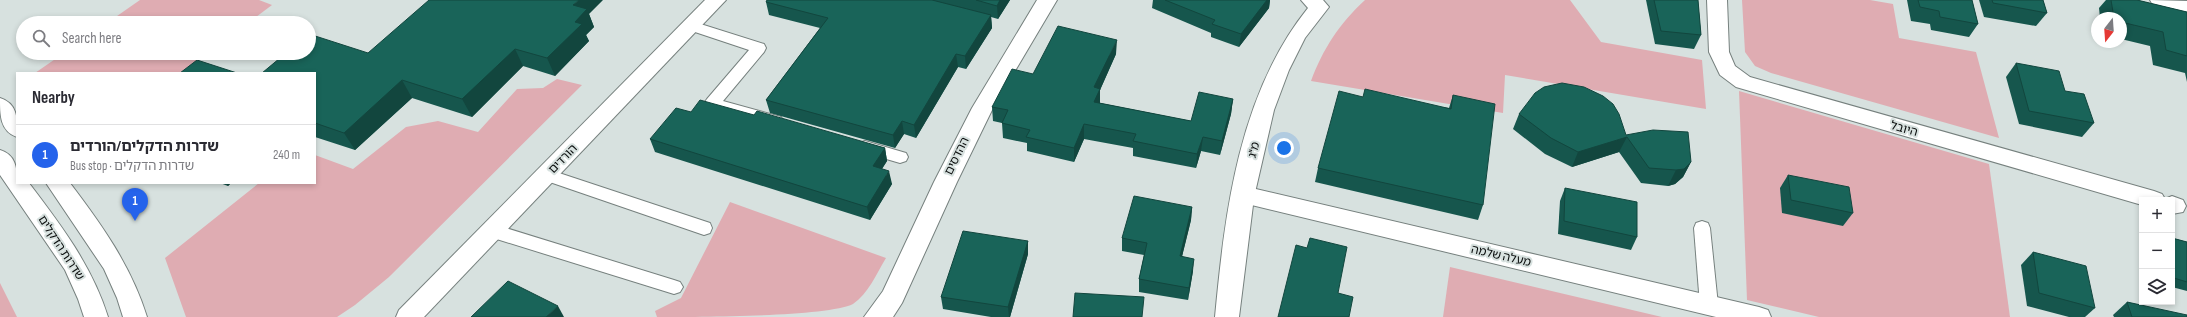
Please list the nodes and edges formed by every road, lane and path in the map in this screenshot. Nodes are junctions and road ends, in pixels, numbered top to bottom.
1 (716, 0) edge
2 (1047, 0) edge
3 (1717, 0) edge
4 (2160, 0) edge
5 (1319, 2) edge
6 (2187, 7) edge
7 (691, 26) junction
8 (0, 106) edge
9 (787, 125) edge
10 (16, 127) edge
11 (847, 142) edge
12 (900, 157) dead end
13 (0, 158) edge
14 (547, 175) junction
15 (16, 182) edge
16 (18, 184) edge
17 (58, 184) edge
18 (1244, 195) junction
19 (2143, 197) edge
20 (704, 228) dead end
21 (1702, 228) dead end
22 (493, 231) junction
23 (674, 287) dead end
24 (1709, 305) junction
25 (96, 317) edge
26 (135, 317) edge
27 (408, 317) edge
28 (876, 317) edge
29 (1227, 317) edge
30 (1759, 317) edge

1 - 7 street, הורדים
2 - 28 street, ההדסים
3 - 19 street, היובל
4 - 6 street
5 - 18 street, מ"ג
7 - 9 lane
7 - 14 street, הורדים
8 - 10 street
11 - 12 lane
13 - 15 street, שדרות הדקלים
14 - 20 lane
14 - 22 street, הורדים
16 - 25 street, שדרות הדקלים
17 - 26 street
18 - 24 street, מעלה שלמה
18 - 29 street, מ"ג
21 - 24 lane
22 - 23 lane
22 - 27 street, הורדים
24 - 30 street, מעלה שלמה

